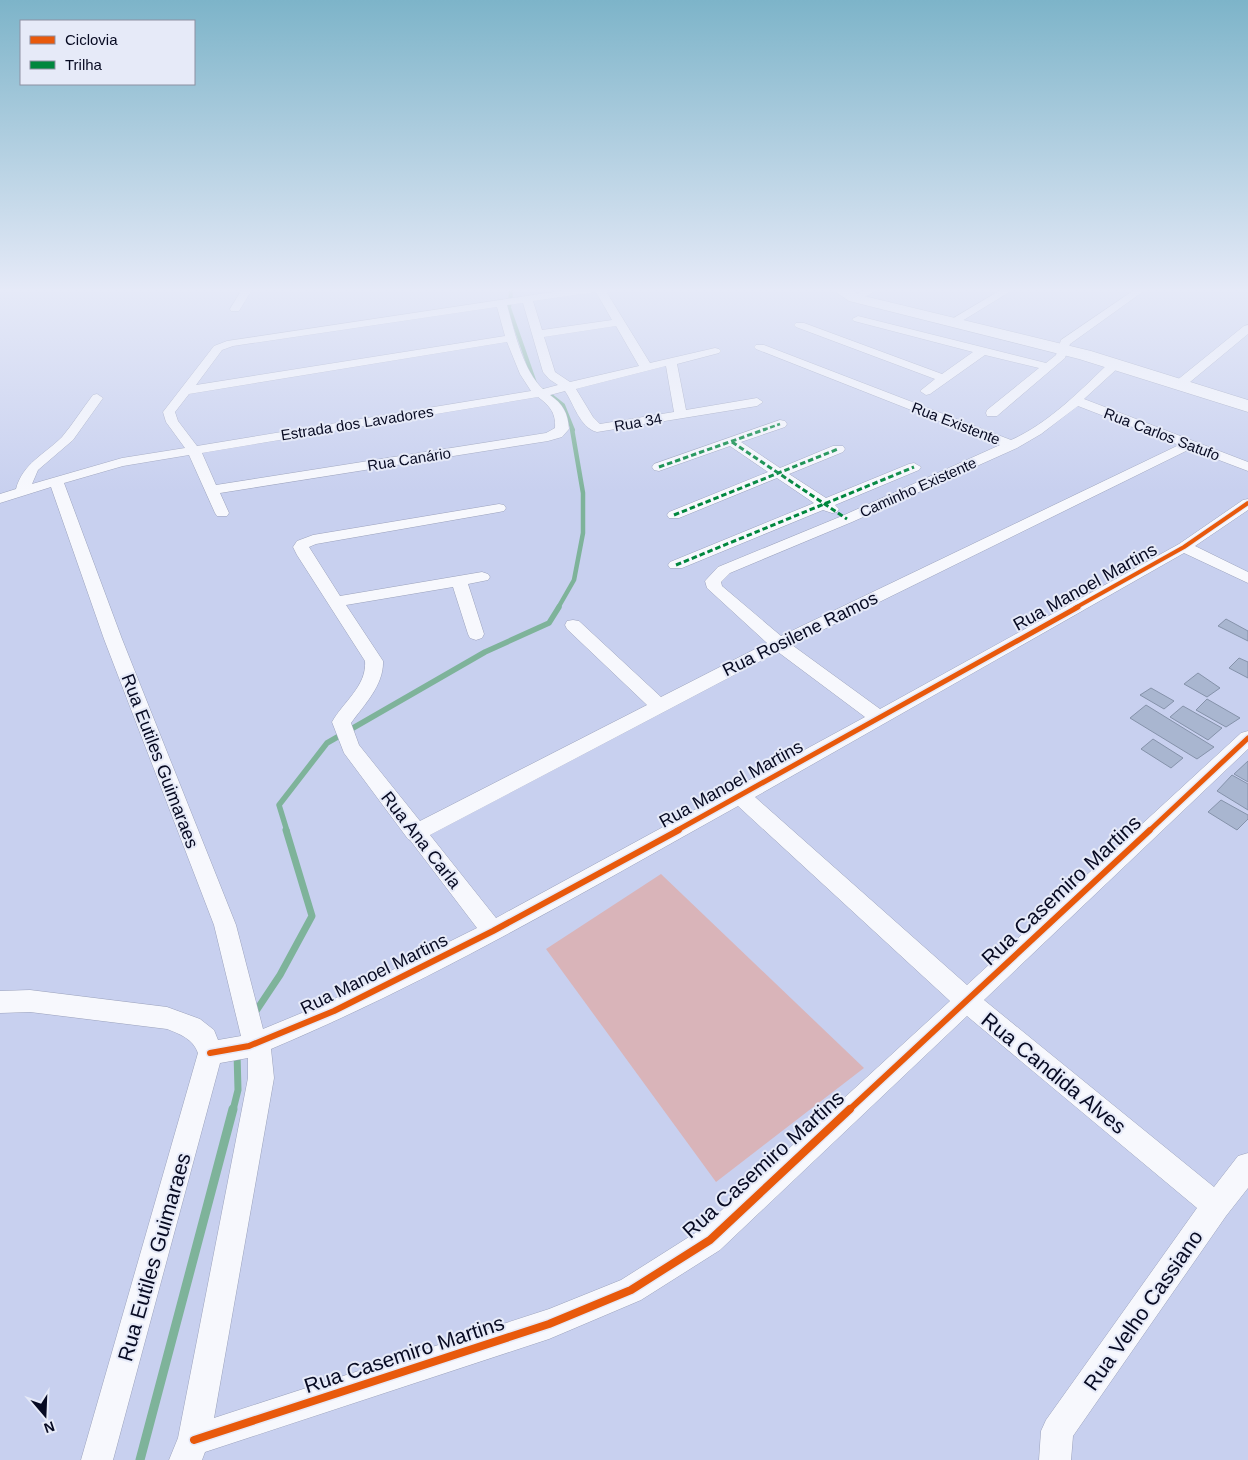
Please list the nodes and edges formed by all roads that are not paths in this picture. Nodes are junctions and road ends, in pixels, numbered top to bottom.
1 (211, 356) edge
2 (401, 356) edge
3 (519, 356) edge
4 (544, 356) edge
5 (640, 356) edge
6 (694, 356) edge
7 (783, 356) edge
8 (884, 356) edge
9 (975, 356) edge
10 (1003, 356) edge
11 (1061, 356) edge
12 (1086, 356) edge
13 (1214, 356) edge
14 (671, 362) junction
15 (1115, 364) junction
16 (646, 367) junction
17 (1048, 367) junction
18 (943, 378) junction
19 (1180, 384) junction
20 (563, 387) junction
21 (926, 390) dead end
22 (184, 392) junction
23 (543, 392) junction
24 (97, 398) dead end
25 (1077, 401) junction
26 (757, 402) dead end
27 (1248, 406) edge
28 (992, 412) dead end
29 (681, 415) junction
30 (780, 424) dead end
31 (732, 442) junction
32 (1012, 445) junction
33 (1189, 446) junction
34 (193, 449) junction
35 (838, 449) dead end
36 (659, 466) dead end
37 (914, 467) dead end
38 (1248, 467) edge
39 (777, 473) junction
40 (56, 480) junction
41 (23, 490) junction
42 (211, 490) junction
43 (0, 499) edge
44 (824, 503) junction
45 (1248, 503) edge
46 (499, 508) dead end
47 (222, 513) dead end
48 (674, 515) dead end
49 (847, 519) junction
50 (1184, 547) junction
51 (676, 565) dead end
52 (482, 577) dead end
53 (1248, 578) edge
54 (459, 581) junction
55 (716, 588) joint
56 (336, 602) junction
57 (573, 625) dead end
58 (476, 634) dead end
59 (779, 644) junction
60 (658, 706) junction
61 (880, 718) junction
62 (1248, 738) edge
63 (350, 748) joint
64 (740, 796) junction
65 (415, 832) junction
66 (492, 931) junction
67 (966, 1000) junction
68 (0, 1002) edge
69 (252, 1040) junction
70 (215, 1052) junction
71 (1248, 1166) edge
72 (1216, 1206) junction
73 (190, 1450) edge
74 (97, 1460) edge
75 (1055, 1460) edge

1 - 22 street
2 - 22 street
3 - 23 street
4 - 20 street, Rua 34
5 - 16 street
6 - 14 street, Estrada dos Lavadores
7 - 32 street, Rua Existente
8 - 18 street
9 - 18 street
10 - 17 street
11 - 17 street
12 - 15 main road
13 - 19 street
14 - 16 street, Estrada dos Lavadores
14 - 29 street, Rua 34
15 - 19 main road
15 - 25 street, Caminho Existente
16 - 20 street, Estrada dos Lavadores
17 - 28 street
18 - 21 street
19 - 27 main road
20 - 23 street, Estrada dos Lavadores
20 - 29 street, Rua 34
22 - 34 street
23 - 34 street, Estrada dos Lavadores
23 - 42 street, Rua Canário
24 - 41 street
25 - 32 street, Caminho Existente
25 - 33 street, Rua Carlos Satufo
26 - 29 street, Rua 34
30 - 31 street
31 - 36 street
31 - 39 street
32 - 49 street, Caminho Existente
33 - 38 street, Rua Carlos Satufo
33 - 59 street, Rua Rosilene Ramos
34 - 40 street, Estrada dos Lavadores
34 - 42 street
35 - 39 street
37 - 44 street
39 - 44 street
39 - 48 street
40 - 41 street, Estrada dos Lavadores
40 - 69 street, Rua Eutiles Guimaraes
41 - 43 street, Estrada dos Lavadores
42 - 47 street
44 - 49 street
44 - 51 street
45 - 50 street, Rua Manoel Martins
46 - 56 street
49 - 55 street, Caminho Existente
50 - 53 street
50 - 61 street, Rua Manoel Martins
52 - 54 street
54 - 56 street
54 - 58 street
55 - 59 street
56 - 63 street
57 - 60 street
59 - 60 street, Rua Rosilene Ramos
59 - 61 street
60 - 65 street, Rua Rosilene Ramos
61 - 64 street, Rua Manoel Martins
62 - 67 street, Rua Casemiro Martins
63 - 65 street, Rua Ana Carla
64 - 66 street, Rua Manoel Martins
64 - 67 street, Rua Candida Alves
65 - 66 street, Rua Ana Carla
66 - 69 street, Rua Manoel Martins
67 - 72 street, Rua Candida Alves
67 - 73 street, Rua Casemiro Martins
68 - 70 street
69 - 70 street, Rua Manoel Martins
69 - 73 street, Rua Eutiles Guimaraes
70 - 74 street, Rua Eutiles Guimaraes
71 - 72 street, Rua Velho Cassiano
72 - 75 street, Rua Velho Cassiano

